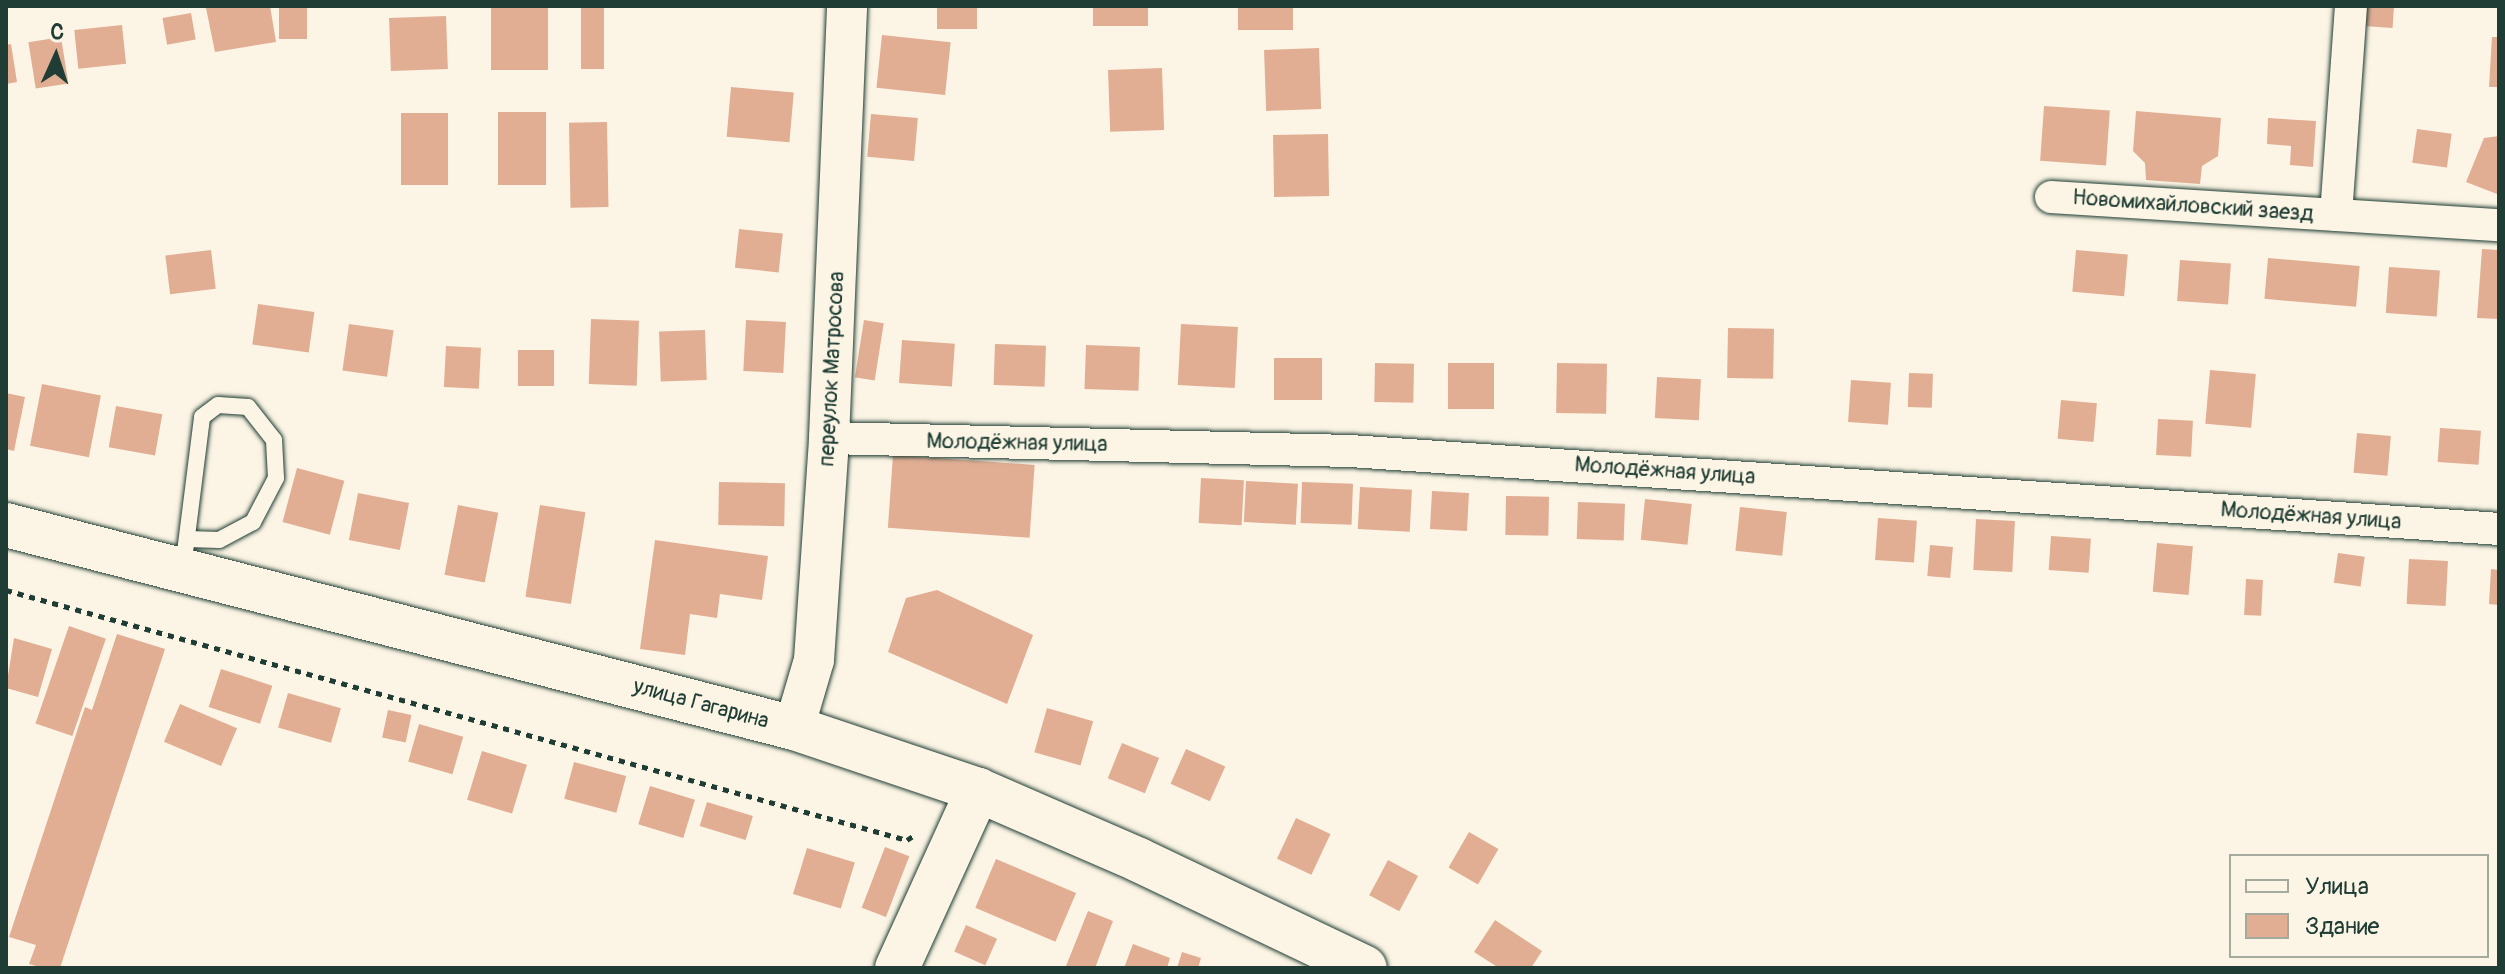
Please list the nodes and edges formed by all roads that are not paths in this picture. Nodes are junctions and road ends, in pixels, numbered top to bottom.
1 (847, 6) edge
2 (2351, 6) edge
3 (2051, 197) dead end
4 (2336, 215) junction
5 (2499, 225) edge
6 (829, 438) junction
7 (6, 525) edge
8 (2499, 529) edge
9 (186, 554) junction
10 (794, 728) junction
11 (978, 790) junction
12 (897, 968) edge
13 (1365, 968) edge

1 - 6 street, переулок Матросова
2 - 4 street, Новомихайловский заезд
3 - 4 street, Новомихайловский заезд
4 - 5 street, Новомихайловский заезд
6 - 8 street, Молодёжная улица
6 - 10 street, переулок Матросова
7 - 9 main road, улица Гагарина
9 - 9 lane
9 - 10 main road, улица Гагарина
10 - 11 main road, улица Гагарина
11 - 12 main road
11 - 13 main road, улица Гагарина

